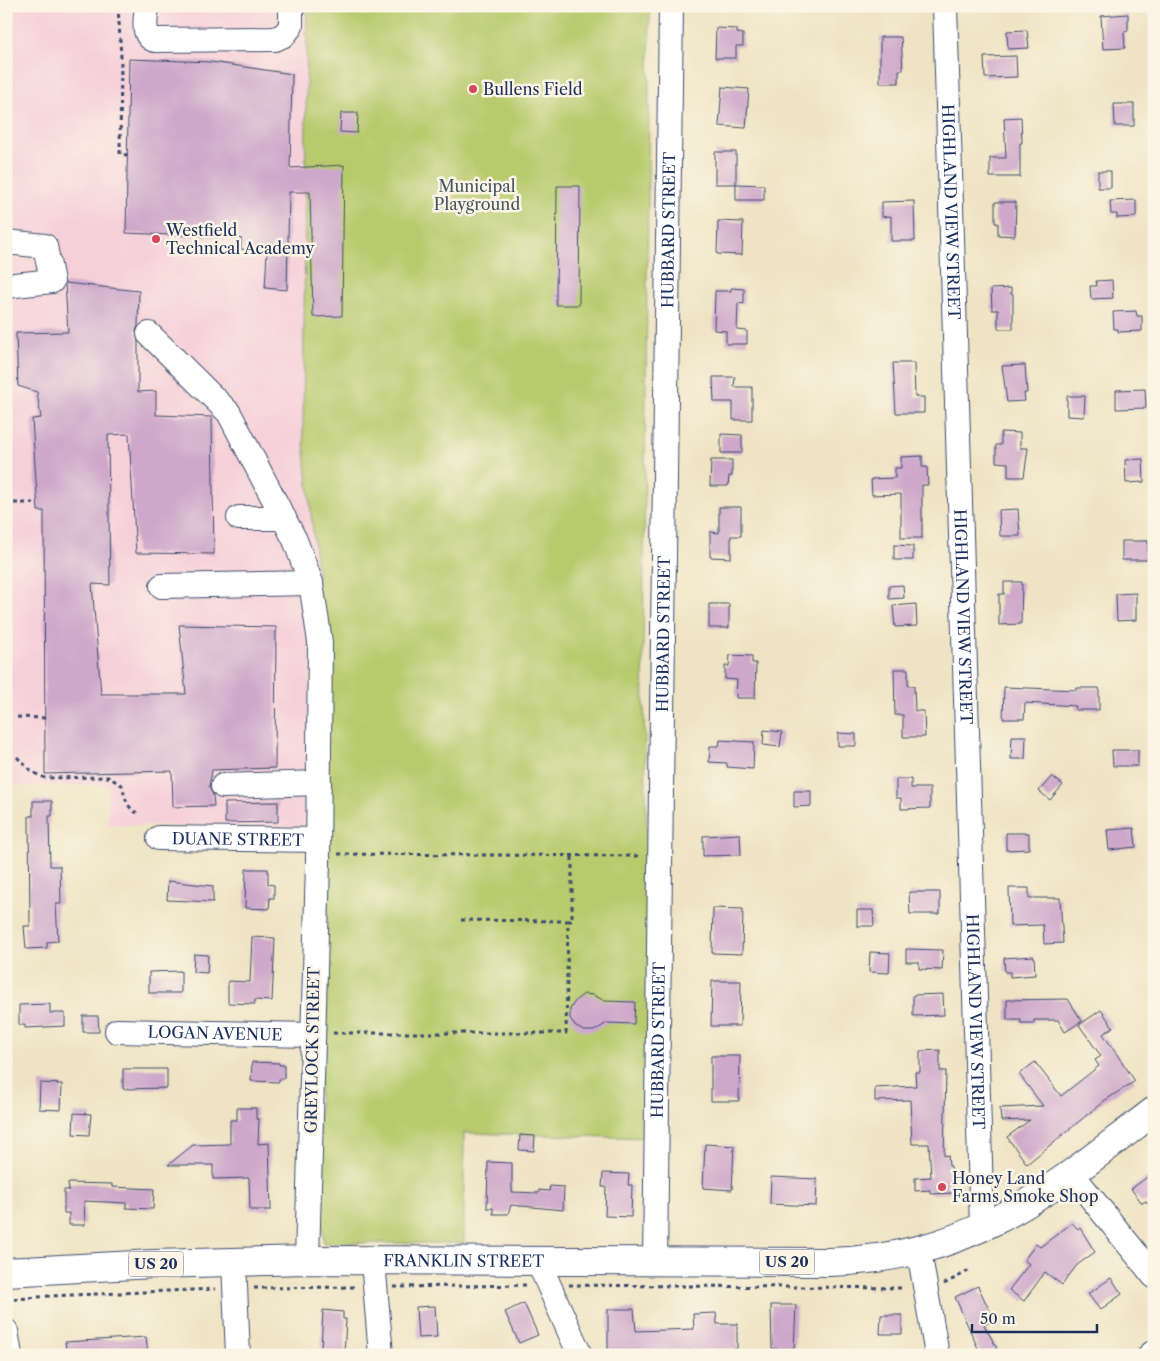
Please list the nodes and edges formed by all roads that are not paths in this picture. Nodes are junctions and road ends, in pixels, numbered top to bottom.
1 (147, 6) edge
2 (291, 6) edge
3 (671, 6) edge
4 (945, 6) edge
5 (6, 242) edge
6 (6, 286) edge
7 (149, 334) dead end
8 (239, 518) dead end
9 (284, 518) junction
10 (311, 583) junction
11 (162, 586) dead end
12 (319, 783) junction
13 (223, 786) dead end
14 (159, 838) dead end
15 (318, 840) junction
16 (117, 1031) dead end
17 (322, 1034) junction
18 (1154, 1111) edge
19 (1072, 1174) junction
20 (982, 1228) junction
21 (919, 1251) junction
22 (307, 1260) junction
23 (373, 1260) junction
24 (655, 1262) junction
25 (6, 1272) edge
26 (538, 1273) junction
27 (235, 1275) junction
28 (1154, 1276) edge
29 (6, 1331) edge
30 (1154, 1352) edge
31 (10, 1355) edge
32 (238, 1355) edge
33 (381, 1355) edge
34 (580, 1355) edge
35 (936, 1355) edge
36 (1150, 1355) edge

1 - 2 street
3 - 24 street, HUBBARD STREET
4 - 20 street, HIGHLAND VIEW STREET
5 - 6 street
7 - 9 street, GREYLOCK STREET
8 - 9 street
9 - 10 street, GREYLOCK STREET
10 - 11 street
10 - 12 street, GREYLOCK STREET
12 - 13 street
12 - 15 street, GREYLOCK STREET
14 - 15 street, DUANE STREET
15 - 17 street, GREYLOCK STREET
16 - 17 street, LOGAN AVENUE
17 - 22 street, GREYLOCK STREET
18 - 19 main road, US 20
19 - 20 main road, US 20
19 - 28 street
20 - 21 main road, US 20
21 - 24 main road, FRANKLIN STREET / US 20
21 - 35 street
22 - 23 main road, FRANKLIN STREET / US 20
22 - 27 main road, FRANKLIN STREET / US 20
23 - 26 main road, FRANKLIN STREET / US 20
23 - 33 street
24 - 26 main road, FRANKLIN STREET / US 20
25 - 27 main road, FRANKLIN STREET / US 20
26 - 34 street
27 - 32 street
29 - 31 street
30 - 36 street

